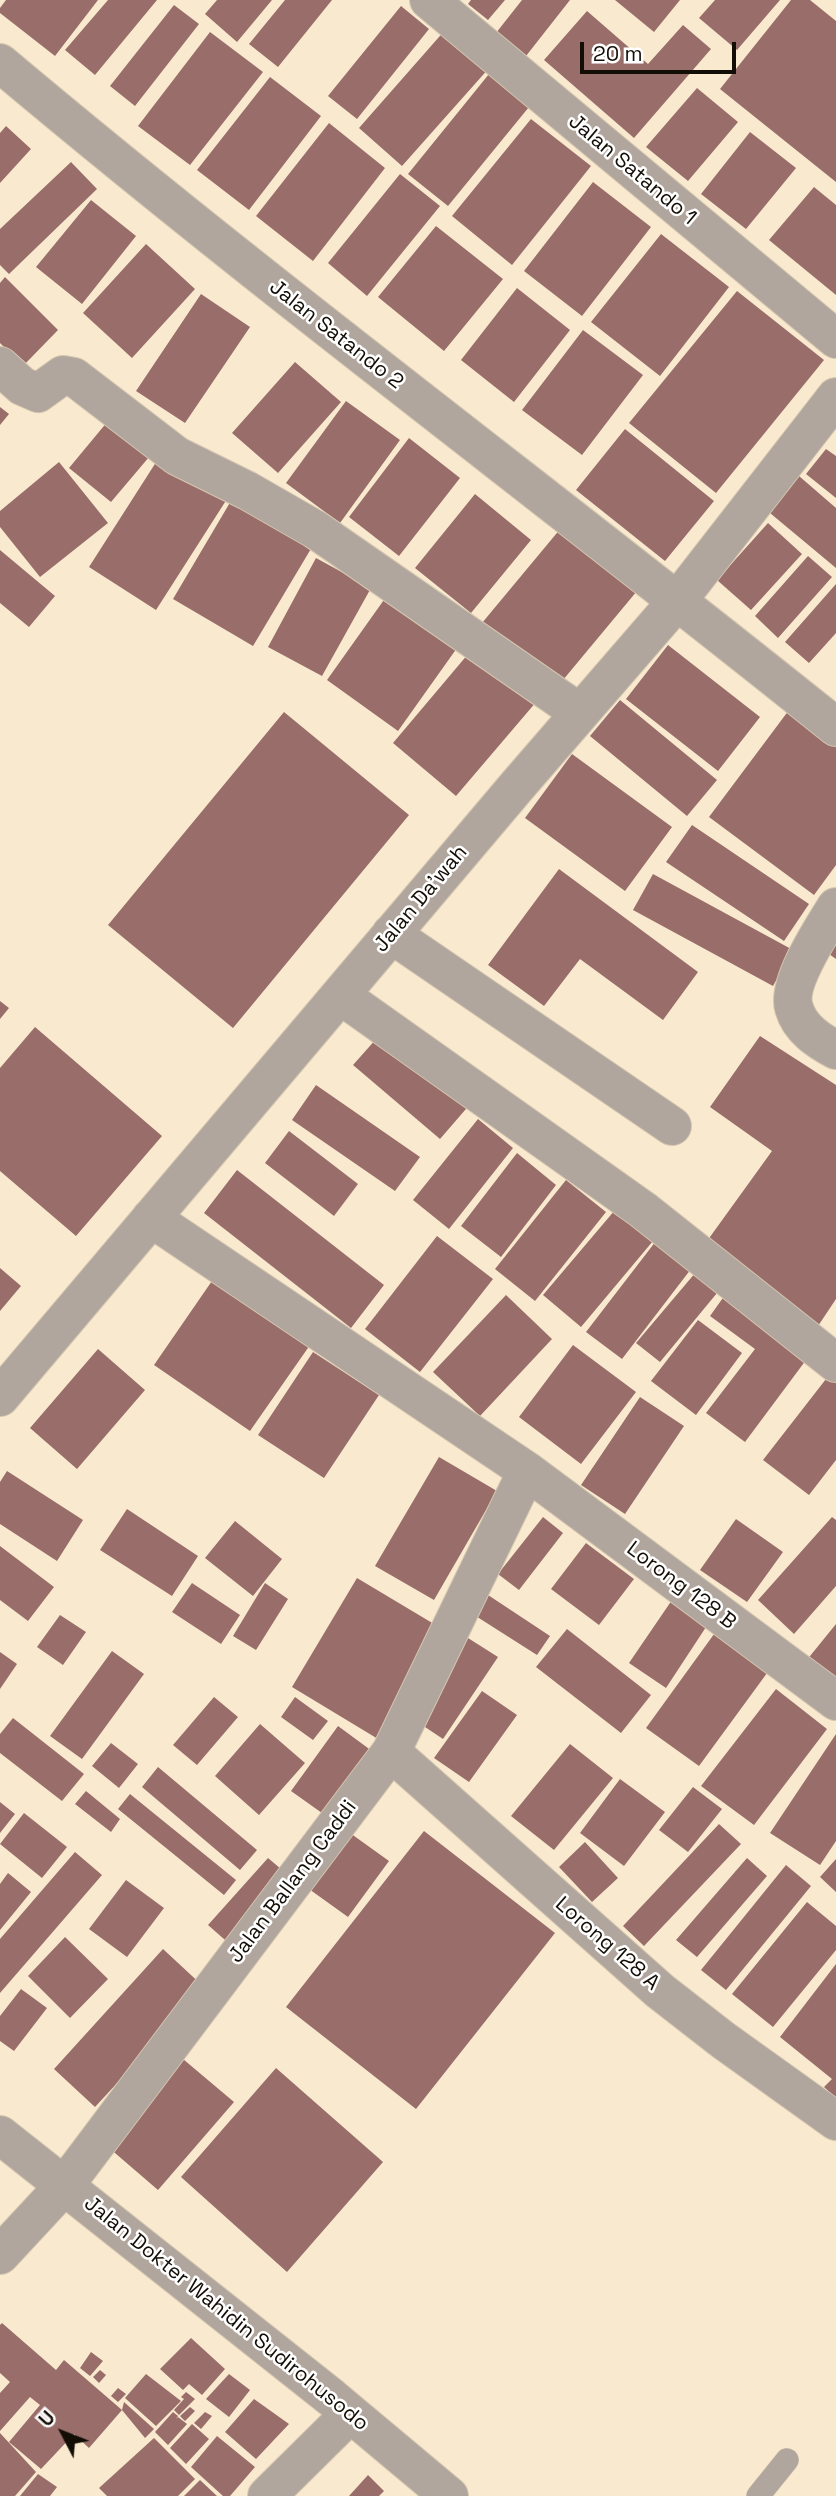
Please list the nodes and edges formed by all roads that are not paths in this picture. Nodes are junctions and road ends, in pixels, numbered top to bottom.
1 (429, 0) edge
2 (0, 63) edge
3 (836, 339) edge
4 (0, 366) edge
5 (836, 397) edge
6 (678, 600) junction
7 (580, 713) junction
8 (836, 727) edge
9 (836, 907) edge
10 (391, 934) junction
11 (340, 995) junction
12 (836, 1050) edge
13 (672, 1126) dead end
14 (151, 1218) junction
15 (836, 1363) edge
16 (2, 1390) edge
17 (527, 1471) junction
18 (836, 1701) edge
19 (391, 1752) junction
20 (836, 2121) edge
21 (0, 2135) edge
22 (65, 2185) junction
23 (0, 2255) edge
24 (350, 2414) junction
25 (787, 2460) dead end
26 (267, 2496) edge
27 (449, 2496) edge
28 (758, 2496) edge

1 - 3 street, Jalan Satando 1
2 - 6 street, Jalan Satando 2
4 - 7 street
5 - 6 street, Jalan Da'wah
6 - 7 street, Jalan Da'wah
6 - 8 street, Jalan Satando 2
7 - 10 street, Jalan Da'wah
9 - 12 street
10 - 11 street, Jalan Da'wah
10 - 13 street
11 - 14 street, Jalan Da'wah
11 - 15 street
14 - 16 street, Jalan Da'wah
14 - 17 street, Lorong 128 B
17 - 18 street, Lorong 128 B
17 - 19 street, Jalan Ballang Caddi
19 - 20 street, Lorong 128 A
19 - 22 street, Jalan Ballang Caddi
21 - 22 street, Jalan Dokter Wahidin Sudirohusodo
22 - 23 street, Jalan Ballang Caddi
22 - 24 street, Jalan Dokter Wahidin Sudirohusodo
24 - 26 street
24 - 27 street, Jalan Dokter Wahidin Sudirohusodo
25 - 28 lane

